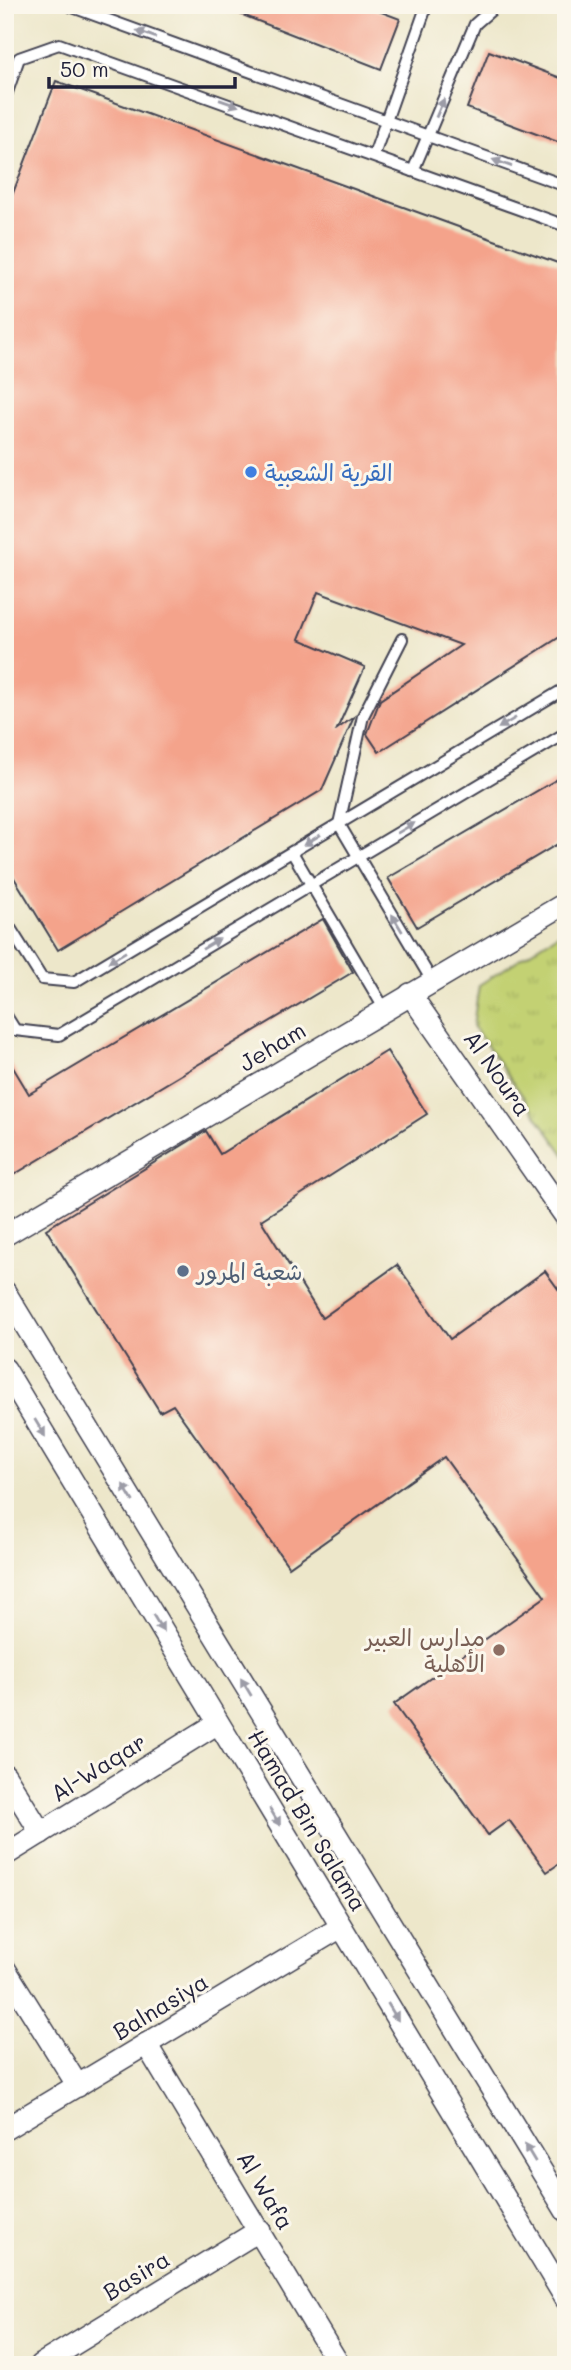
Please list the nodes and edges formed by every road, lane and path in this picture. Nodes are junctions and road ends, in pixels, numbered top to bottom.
1 (67, 5) edge
2 (422, 5) edge
3 (497, 5) edge
4 (5, 98) edge
5 (385, 120) junction
6 (428, 136) junction
7 (374, 155) junction
8 (413, 170) junction
9 (566, 186) edge
10 (566, 226) edge
11 (401, 639) dead end
12 (566, 688) edge
13 (566, 733) edge
14 (339, 824) junction
15 (292, 852) junction
16 (358, 857) junction
17 (311, 885) junction
18 (566, 903) edge
19 (5, 920) edge
20 (432, 981) junction
21 (410, 994) junction
22 (384, 1010) junction
23 (5, 1014) edge
24 (566, 1217) edge
25 (5, 1235) edge
26 (5, 1292) edge
27 (5, 1369) edge
28 (218, 1723) junction
29 (5, 1775) edge
30 (41, 1833) junction
31 (5, 1855) edge
32 (341, 1927) junction
33 (5, 1969) edge
34 (146, 2044) junction
35 (78, 2086) junction
36 (5, 2129) edge
37 (566, 2211) edge
38 (260, 2230) junction
39 (566, 2299) edge
40 (40, 2365) edge
41 (339, 2365) edge

5 -> 1 lane
2 - 5 lane
6 -> 3 lane
4 -> 7 lane
5 - 6 lane
5 - 7 lane
6 - 8 lane
9 -> 6 lane
7 - 8 lane
8 - 10 lane
11 - 14 lane
12 -> 14 lane
16 -> 13 lane
14 -> 15 lane
14 - 16 lane
15 - 17 lane
15 -> 19 lane
16 - 17 lane
20 -> 16 lane
17 - 22 lane
23 -> 17 lane
18 - 20 street, Jeham
20 - 21 street, Jeham
21 - 22 street, Jeham
21 - 24 street, Al Noura
22 - 25 street, Jeham
37 -> 26 street, Hamad Bin Salama
27 -> 28 street, Hamad Bin Salama
28 - 30 street, Al-Waqar
28 -> 32 street, Hamad Bin Salama
29 - 30 street
30 - 31 street, Al-Waqar
32 - 34 street, Balnasiya
32 -> 39 street, Hamad Bin Salama
33 - 35 street
34 - 35 street, Balnasiya
34 - 38 street, Al Wafa
35 - 36 street, Balnasiya
38 - 40 street, Basira
38 - 41 street, Al Wafa

